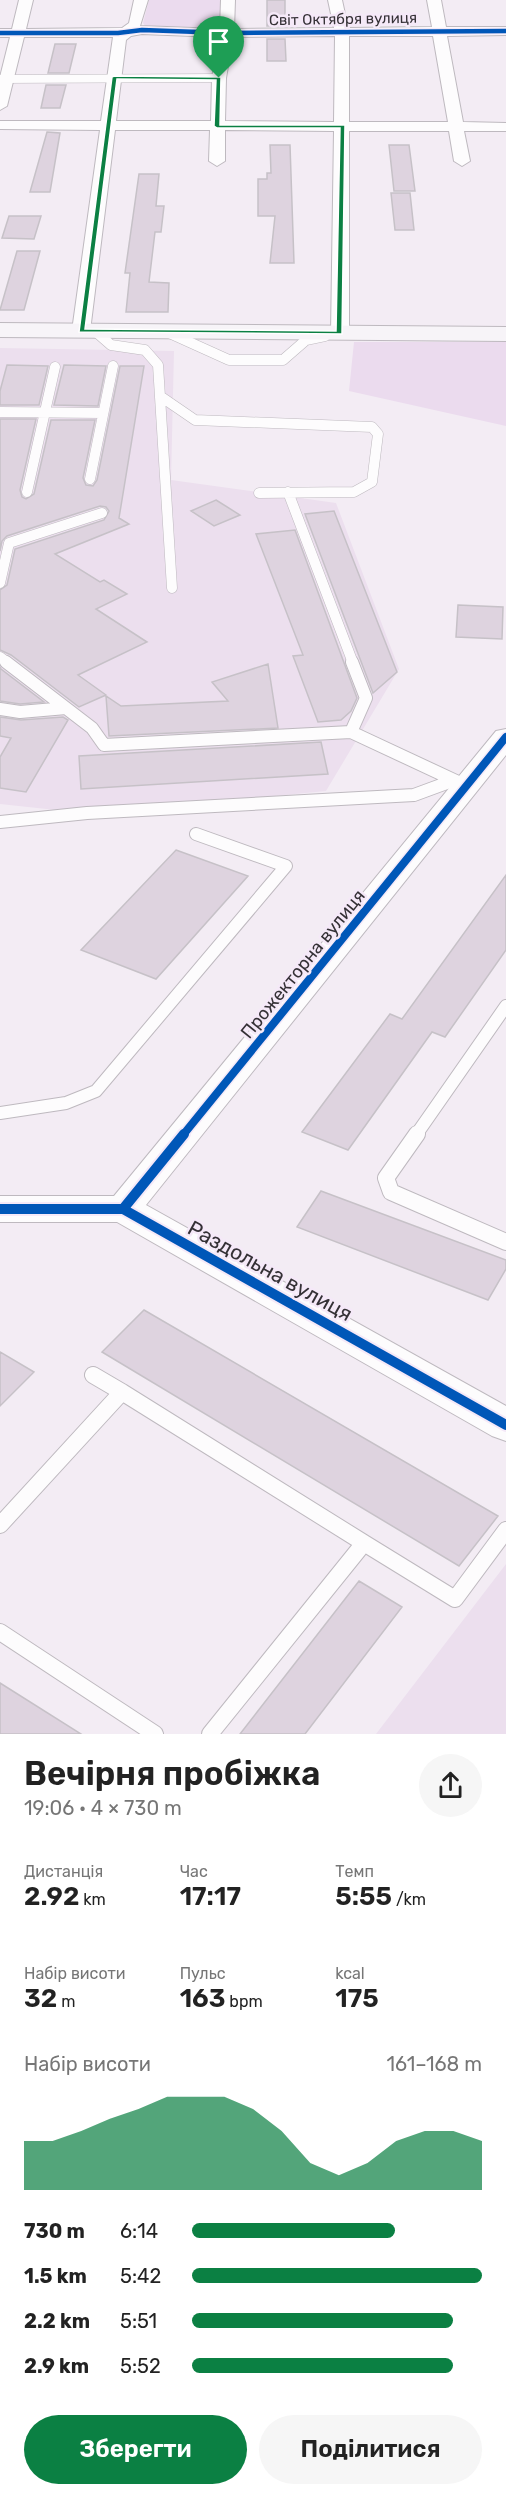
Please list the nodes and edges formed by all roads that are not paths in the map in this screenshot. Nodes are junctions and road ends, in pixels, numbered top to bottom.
1 (26, 0) edge
2 (141, 0) edge
3 (228, 0) edge
4 (335, 0) edge
5 (434, 0) edge
6 (439, 31) junction
7 (506, 31) edge
8 (127, 32) junction
9 (0, 33) edge
10 (18, 33) junction
11 (227, 33) junction
12 (342, 33) junction
13 (114, 77) junction
14 (219, 78) junction
15 (3, 79) edge
16 (0, 106) edge
17 (0, 125) edge
18 (107, 126) junction
19 (217, 126) junction
20 (343, 126) junction
21 (455, 127) junction
22 (506, 127) edge
23 (218, 161) dead end
24 (462, 161) dead end
25 (0, 330) edge
26 (88, 331) junction
27 (339, 333) junction
28 (506, 334) edge
29 (113, 366) dead end
30 (55, 367) dead end
31 (160, 396) junction
32 (0, 412) edge
33 (44, 412) junction
34 (103, 413) junction
35 (90, 479) dead end
36 (27, 492) dead end
37 (288, 492) junction
38 (259, 493) dead end
39 (102, 513) dead end
40 (0, 583) edge
41 (172, 588) dead end
42 (0, 657) edge
43 (66, 708) junction
44 (0, 709) edge
45 (351, 732) junction
46 (506, 737) edge
47 (461, 782) junction
48 (0, 822) edge
49 (196, 834) dead end
50 (506, 1006) edge
51 (0, 1113) edge
52 (0, 1209) edge
53 (123, 1209) junction
54 (506, 1242) edge
55 (93, 1375) dead end
56 (122, 1392) junction
57 (506, 1425) edge
58 (0, 1525) edge
59 (506, 1530) edge
60 (364, 1543) junction
61 (0, 1632) edge
62 (155, 1734) edge
63 (210, 1734) edge

1 - 10 street
2 - 8 street
3 - 11 street
4 - 12 street
5 - 6 street
6 - 7 street, Світ Октября вулиця
6 - 12 street, Світ Октября вулиця
6 - 21 street
8 - 10 street, Світ Октября вулиця
8 - 11 street, Світ Октября вулиця
8 - 13 street
9 - 10 street, Світ Октября вулиця
10 - 15 street
11 - 12 street, Світ Октября вулиця
11 - 14 street
12 - 20 street
13 - 14 lane
13 - 15 lane
13 - 18 street
14 - 19 street
15 - 16 street
17 - 18 street
18 - 19 street
18 - 26 street
19 - 20 street
19 - 23 street
20 - 21 street
20 - 27 street
21 - 22 street
21 - 24 street
25 - 26 main road
26 - 27 main road
26 - 31 lane
27 - 28 main road
29 - 34 lane
30 - 33 lane
31 - 37 lane
31 - 41 lane
32 - 33 lane
33 - 34 lane
33 - 36 lane
34 - 35 lane
37 - 38 lane
37 - 45 lane
39 - 40 lane
42 - 43 lane
43 - 44 lane
43 - 45 lane
45 - 47 lane
46 - 47 street, Прожекторна вулиця
47 - 48 lane
47 - 53 street, Прожекторна вулиця
49 - 51 lane
50 - 54 lane
52 - 53 street, Раздольна вулиця
53 - 57 street, Раздольна вулиця
55 - 56 lane
56 - 58 lane
56 - 60 lane
59 - 60 lane
60 - 63 lane
61 - 62 lane

